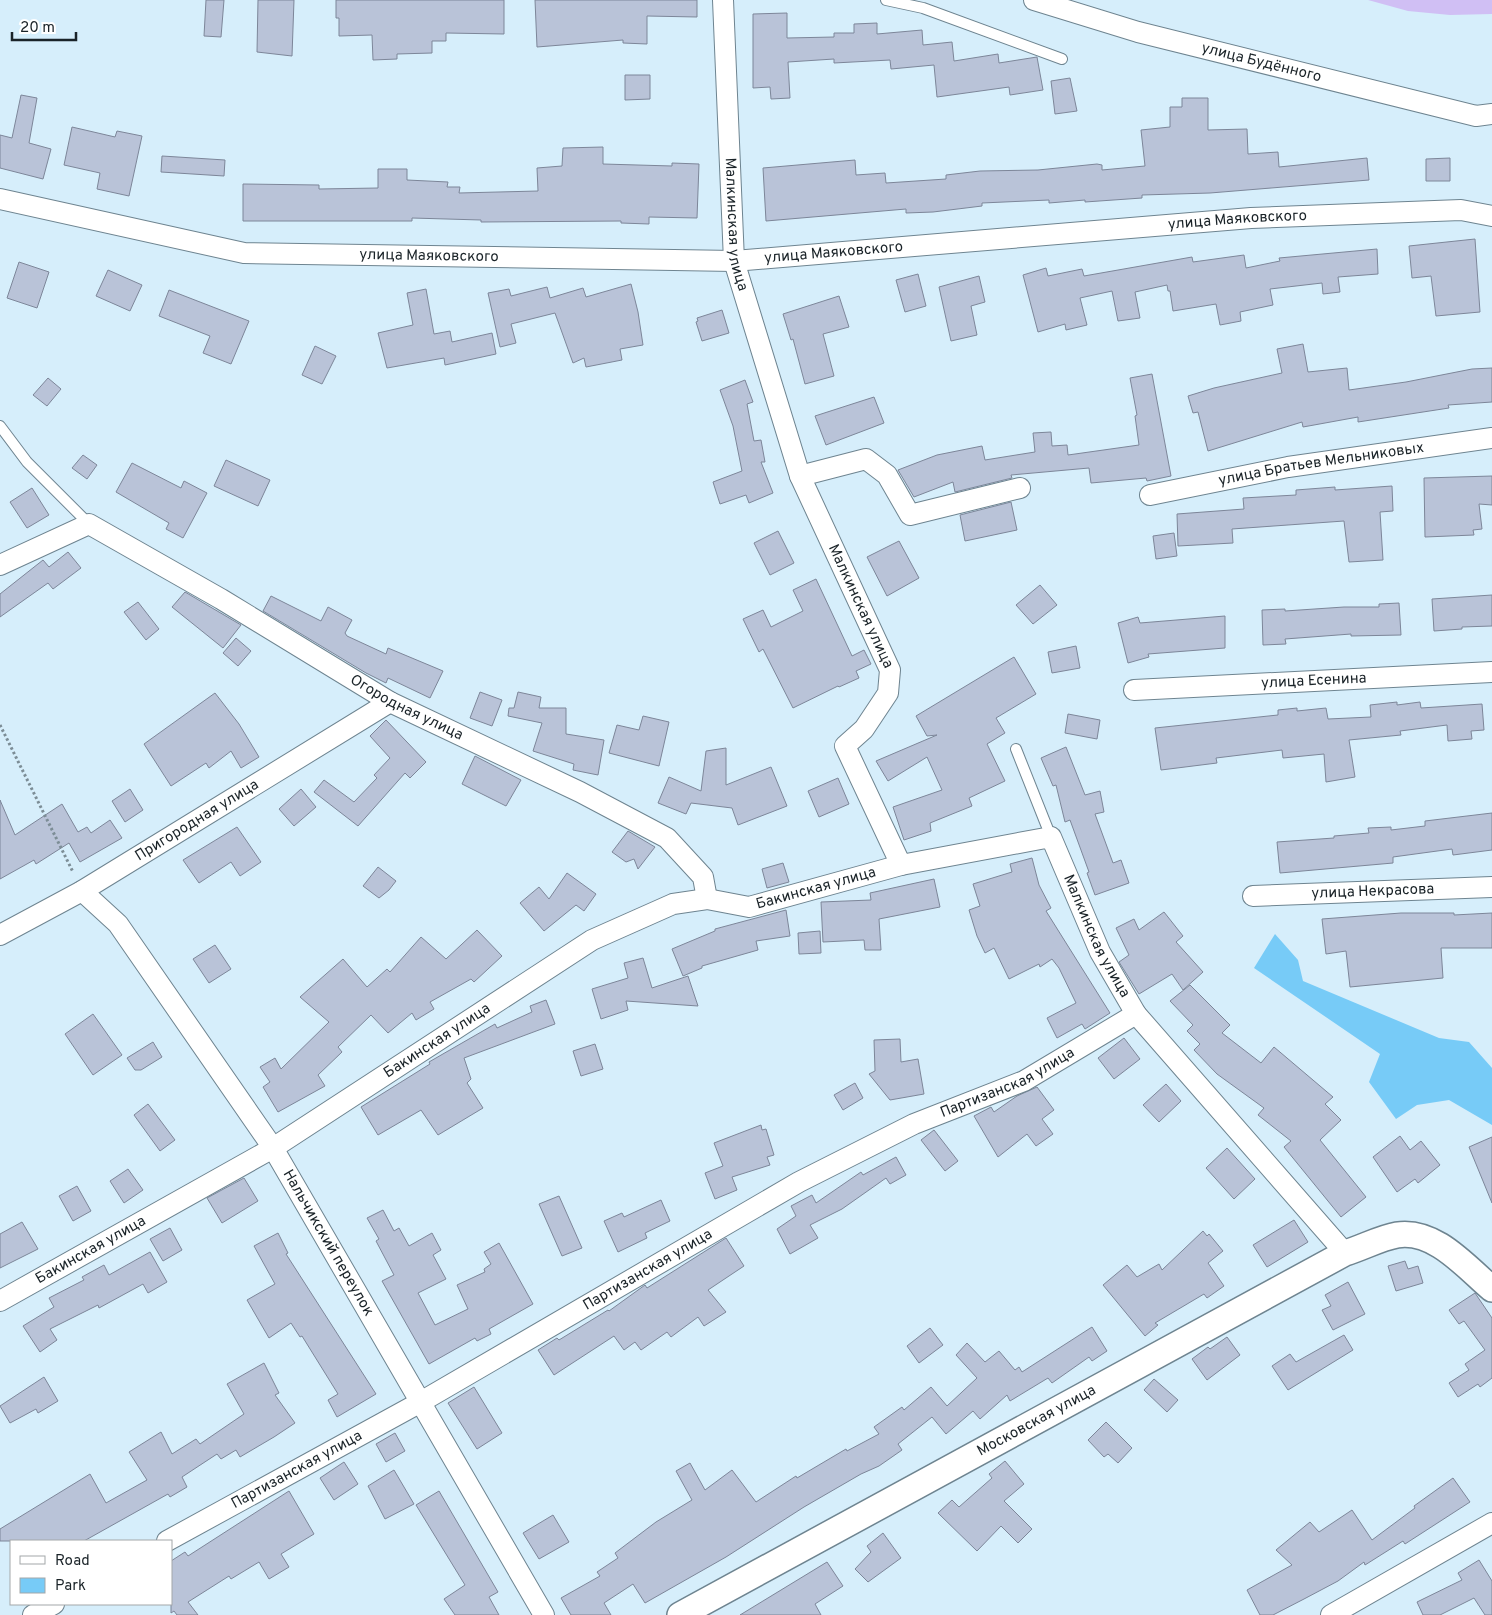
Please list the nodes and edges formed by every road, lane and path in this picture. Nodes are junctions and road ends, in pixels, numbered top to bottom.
1 (722, 0) edge
2 (886, 0) edge
3 (1034, 0) edge
4 (1062, 59) dead end
5 (1492, 114) edge
6 (0, 198) edge
7 (1492, 216) edge
8 (734, 261) junction
9 (0, 426) edge
10 (1492, 438) edge
11 (800, 476) junction
12 (1020, 488) dead end
13 (1150, 495) dead end
14 (89, 524) junction
15 (0, 566) edge
16 (1492, 672) edge
17 (1134, 690) dead end
18 (390, 702) junction
19 (0, 725) edge
20 (1016, 749) dead end
21 (1051, 837) junction
22 (901, 865) junction
23 (1492, 887) edge
24 (82, 891) junction
25 (1253, 896) dead end
26 (706, 899) junction
27 (0, 935) edge
28 (1136, 1014) junction
29 (273, 1148) junction
30 (1345, 1253) junction
31 (1492, 1289) edge
32 (0, 1301) edge
33 (419, 1403) junction
34 (1492, 1523) edge
35 (169, 1540) edge
36 (52, 1605) edge
37 (33, 1615) edge
38 (544, 1615) edge
39 (680, 1615) edge
40 (1331, 1615) edge

1 - 8 street, Малкинская улица
2 - 4 lane
3 - 5 street, улица Будённого
6 - 8 street, улица Маяковского
7 - 8 street, улица Маяковского
8 - 11 street, Малкинская улица
9 - 14 lane
10 - 13 street, улица Братьев Мельниковых
11 - 12 street
11 - 22 street, Малкинская улица
14 - 15 street
14 - 18 street, Огородная улица
16 - 17 street, улица Есенина
18 - 24 street, Пригородная улица
18 - 26 street, Огородная улица
19 - 24 path
20 - 21 lane
21 - 22 street
21 - 28 street, Малкинская улица
22 - 26 street, Бакинская улица
23 - 25 street, улица Некрасова
24 - 27 street, Пригородная улица
24 - 29 street, Нальчикский переулок
26 - 29 street, Бакинская улица
28 - 30 street, Малкинская улица
28 - 33 street, Партизанская улица
29 - 32 street, Бакинская улица
29 - 33 street, Нальчикский переулок
30 - 31 street, Московская улица
30 - 39 street, Московская улица
33 - 35 street, Партизанская улица
33 - 38 street, Нальчикский переулок
34 - 40 street
36 - 37 street

